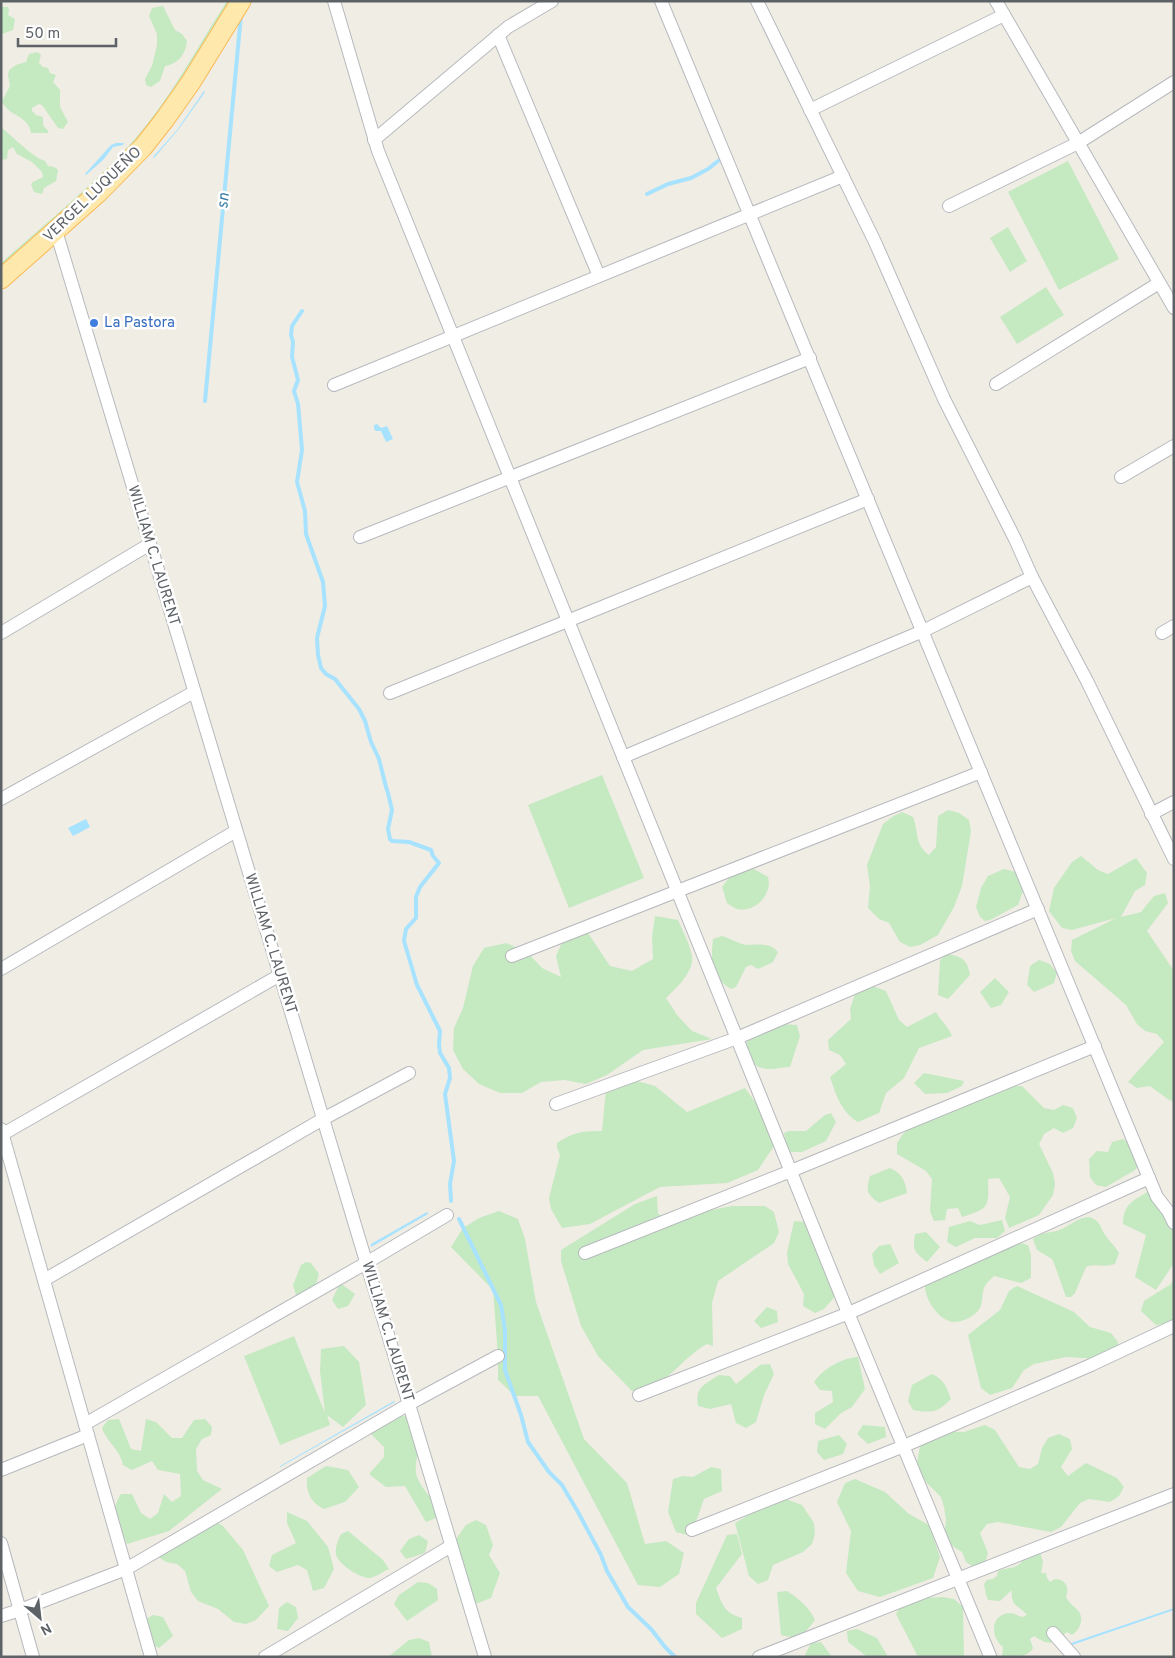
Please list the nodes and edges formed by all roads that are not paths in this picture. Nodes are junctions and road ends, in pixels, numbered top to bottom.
1 (334, 1) edge
2 (552, 1) edge
3 (661, 1) edge
4 (757, 1) edge
5 (996, 1) edge
6 (238, 6) edge
7 (1004, 15) junction
8 (498, 36) junction
9 (1174, 82) edge
10 (810, 110) junction
11 (374, 140) junction
12 (1078, 143) junction
13 (843, 176) junction
14 (949, 206) dead end
15 (750, 214) junction
16 (56, 231) junction
17 (599, 276) junction
18 (1, 280) edge
19 (1159, 283) junction
20 (1174, 308) edge
21 (453, 336) junction
22 (810, 358) junction
23 (996, 384) dead end
24 (334, 385) dead end
25 (1174, 446) edge
26 (510, 477) junction
27 (1121, 477) dead end
28 (868, 499) junction
29 (360, 538) dead end
30 (150, 544) junction
31 (1032, 577) junction
32 (568, 621) junction
33 (1174, 626) edge
34 (923, 631) junction
35 (1162, 633) dead end
36 (1, 634) edge
37 (194, 692) junction
38 (390, 693) dead end
39 (624, 758) junction
40 (981, 772) junction
41 (1, 799) edge
42 (1174, 802) edge
43 (1151, 814) junction
44 (236, 831) junction
45 (1174, 859) edge
46 (678, 892) junction
47 (1038, 909) junction
48 (512, 956) dead end
49 (1, 969) edge
50 (280, 975) junction
51 (737, 1038) junction
52 (1095, 1046) junction
53 (409, 1073) dead end
54 (556, 1104) dead end
55 (323, 1119) junction
56 (2, 1131) edge
57 (791, 1171) junction
58 (1149, 1178) junction
59 (446, 1215) dead end
60 (1174, 1224) edge
61 (585, 1253) dead end
62 (366, 1263) junction
63 (44, 1280) junction
64 (849, 1313) junction
65 (1174, 1326) edge
66 (498, 1356) dead end
67 (639, 1395) dead end
68 (409, 1404) junction
69 (86, 1429) junction
70 (904, 1446) junction
71 (1, 1470) edge
72 (1174, 1494) edge
73 (692, 1530) dead end
74 (1, 1544) edge
75 (452, 1546) junction
76 (126, 1569) junction
77 (958, 1578) junction
78 (20, 1610) junction
79 (1, 1616) edge
80 (1053, 1633) dead end
81 (990, 1656) edge
82 (33, 1657) edge
83 (150, 1657) edge
84 (265, 1657) edge
85 (485, 1657) edge
86 (759, 1657) edge
87 (1074, 1657) edge

1 - 11 street
2 - 8 street
3 - 15 street
4 - 10 street
5 - 7 street
6 - 16 main road, VERGEL LUQUEÑO
7 - 10 street
7 - 12 street
8 - 11 street
8 - 17 street
9 - 12 street
10 - 13 street
11 - 21 street
12 - 14 street
12 - 19 street
13 - 15 street
13 - 31 street
15 - 17 street
15 - 22 street
16 - 18 main road, VERGEL LUQUEÑO
16 - 30 street, WILLIAM C. LAURENT
17 - 21 street
19 - 20 street
19 - 23 street
21 - 24 street
21 - 26 street
22 - 26 street
22 - 28 street
25 - 27 street
26 - 29 street
26 - 32 street
28 - 32 street
28 - 34 street
30 - 36 street
30 - 37 street, WILLIAM C. LAURENT
31 - 34 street
31 - 43 street
32 - 38 street
32 - 39 street
33 - 35 street
34 - 39 street
34 - 40 street
37 - 41 street
37 - 44 street, WILLIAM C. LAURENT
39 - 46 street
40 - 46 street
40 - 47 street
42 - 43 street
43 - 45 street
44 - 49 street
44 - 50 street, WILLIAM C. LAURENT
46 - 48 street
46 - 51 street
47 - 51 street
47 - 52 street
50 - 55 street, WILLIAM C. LAURENT
50 - 56 street
51 - 54 street
51 - 57 street
52 - 57 street
52 - 58 street
53 - 55 street
55 - 62 street, WILLIAM C. LAURENT
55 - 63 street
56 - 63 street
57 - 61 street
57 - 64 street
58 - 60 street
58 - 64 street
59 - 62 street
62 - 68 street, WILLIAM C. LAURENT
62 - 69 street
63 - 69 street
64 - 67 street
64 - 70 street
65 - 70 street
66 - 68 street
68 - 75 street, WILLIAM C. LAURENT
68 - 76 street
69 - 71 street
69 - 76 street
70 - 73 street
70 - 77 street
72 - 77 street
74 - 78 street
75 - 84 street
75 - 85 street, WILLIAM C. LAURENT
76 - 78 street
76 - 83 street
77 - 81 street
77 - 86 street
78 - 79 street
78 - 82 street
80 - 87 street

